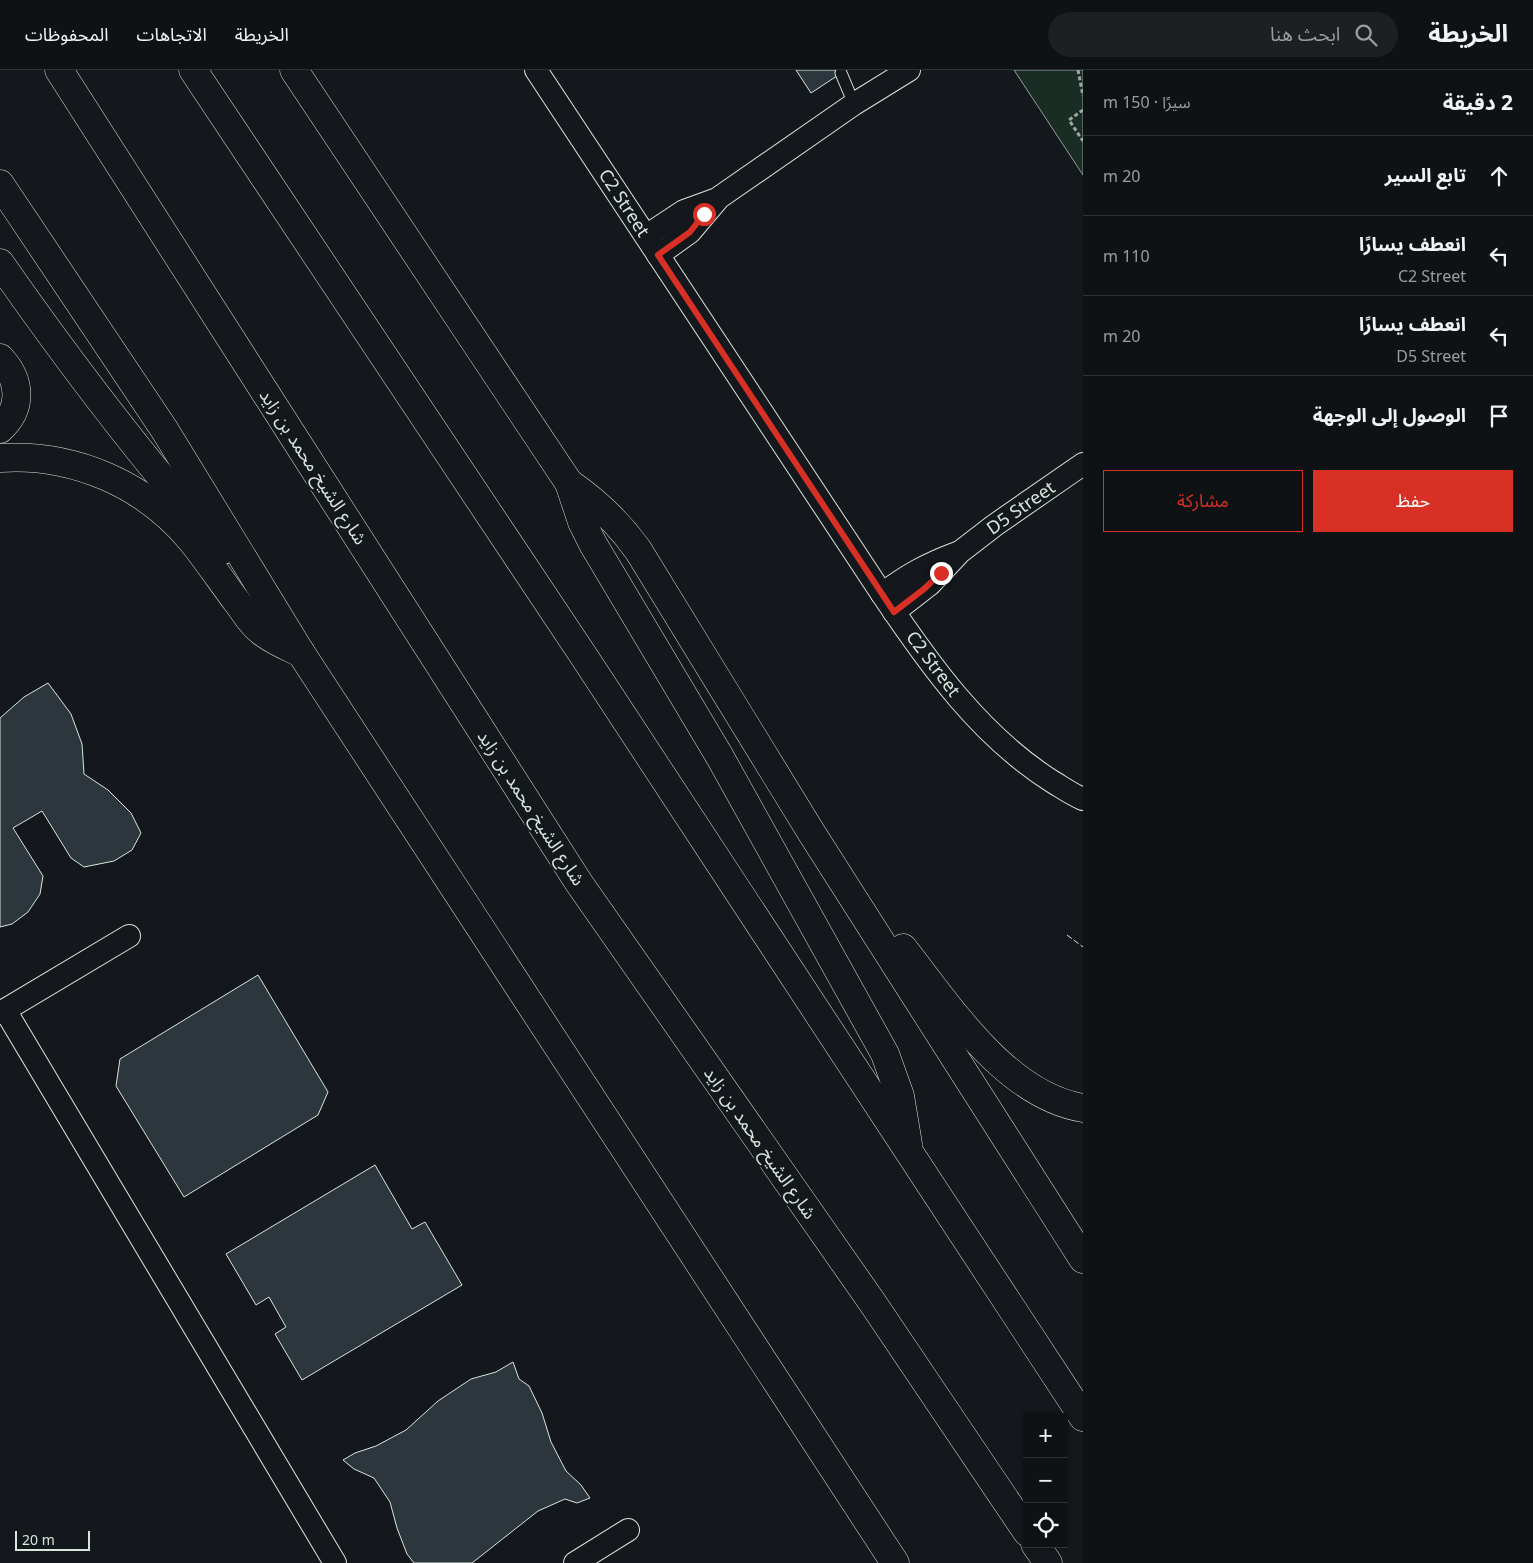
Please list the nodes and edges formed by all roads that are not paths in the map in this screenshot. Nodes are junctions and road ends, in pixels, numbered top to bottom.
1 (59, 70) edge
2 (193, 70) edge
3 (294, 70) edge
4 (536, 70) edge
5 (909, 70) edge
6 (841, 73) dead end
7 (854, 104) junction
8 (0, 184) edge
9 (717, 199) junction
10 (646, 236) junction
11 (658, 255) junction
12 (0, 263) edge
13 (0, 358) edge
14 (0, 429) edge
15 (0, 458) edge
16 (1083, 464) edge
17 (569, 483) junction
18 (960, 552) junction
19 (882, 594) junction
20 (267, 597) junction
21 (894, 612) junction
22 (302, 653) junction
23 (1083, 799) edge
24 (811, 832) junction
25 (129, 936) dead end
26 (2, 1012) edge
27 (1083, 1108) edge
28 (909, 1153) junction
29 (1083, 1259) edge
30 (1083, 1417) edge
31 (1023, 1526) edge
32 (628, 1530) dead end
33 (1038, 1548) edge
34 (335, 1563) edge
35 (574, 1563) edge
36 (895, 1563) edge
37 (1048, 1563) edge

1 - 31 main road, شارع الشيخ محمد بن زايد
2 - 28 main road
3 - 17 main road
4 - 10 street, C2 Street
5 - 7 street
6 - 7 lane
7 - 9 street
8 - 20 main road
9 - 10 street
9 - 11 street
10 - 11 street, C2 Street
11 - 19 street, C2 Street
12 - 20 main road
13 - 14 main road
15 - 22 main road
16 - 18 street, D5 Street
17 - 24 main road
17 - 28 main road
18 - 19 street, D5 Street
18 - 21 street, D5 Street
19 - 21 street, C2 Street
20 - 22 main road
21 - 23 street, C2 Street
22 - 36 main road
24 - 27 main road
24 - 29 main road
25 - 26 street
26 - 34 street
28 - 30 main road
32 - 35 street
33 - 37 main road

